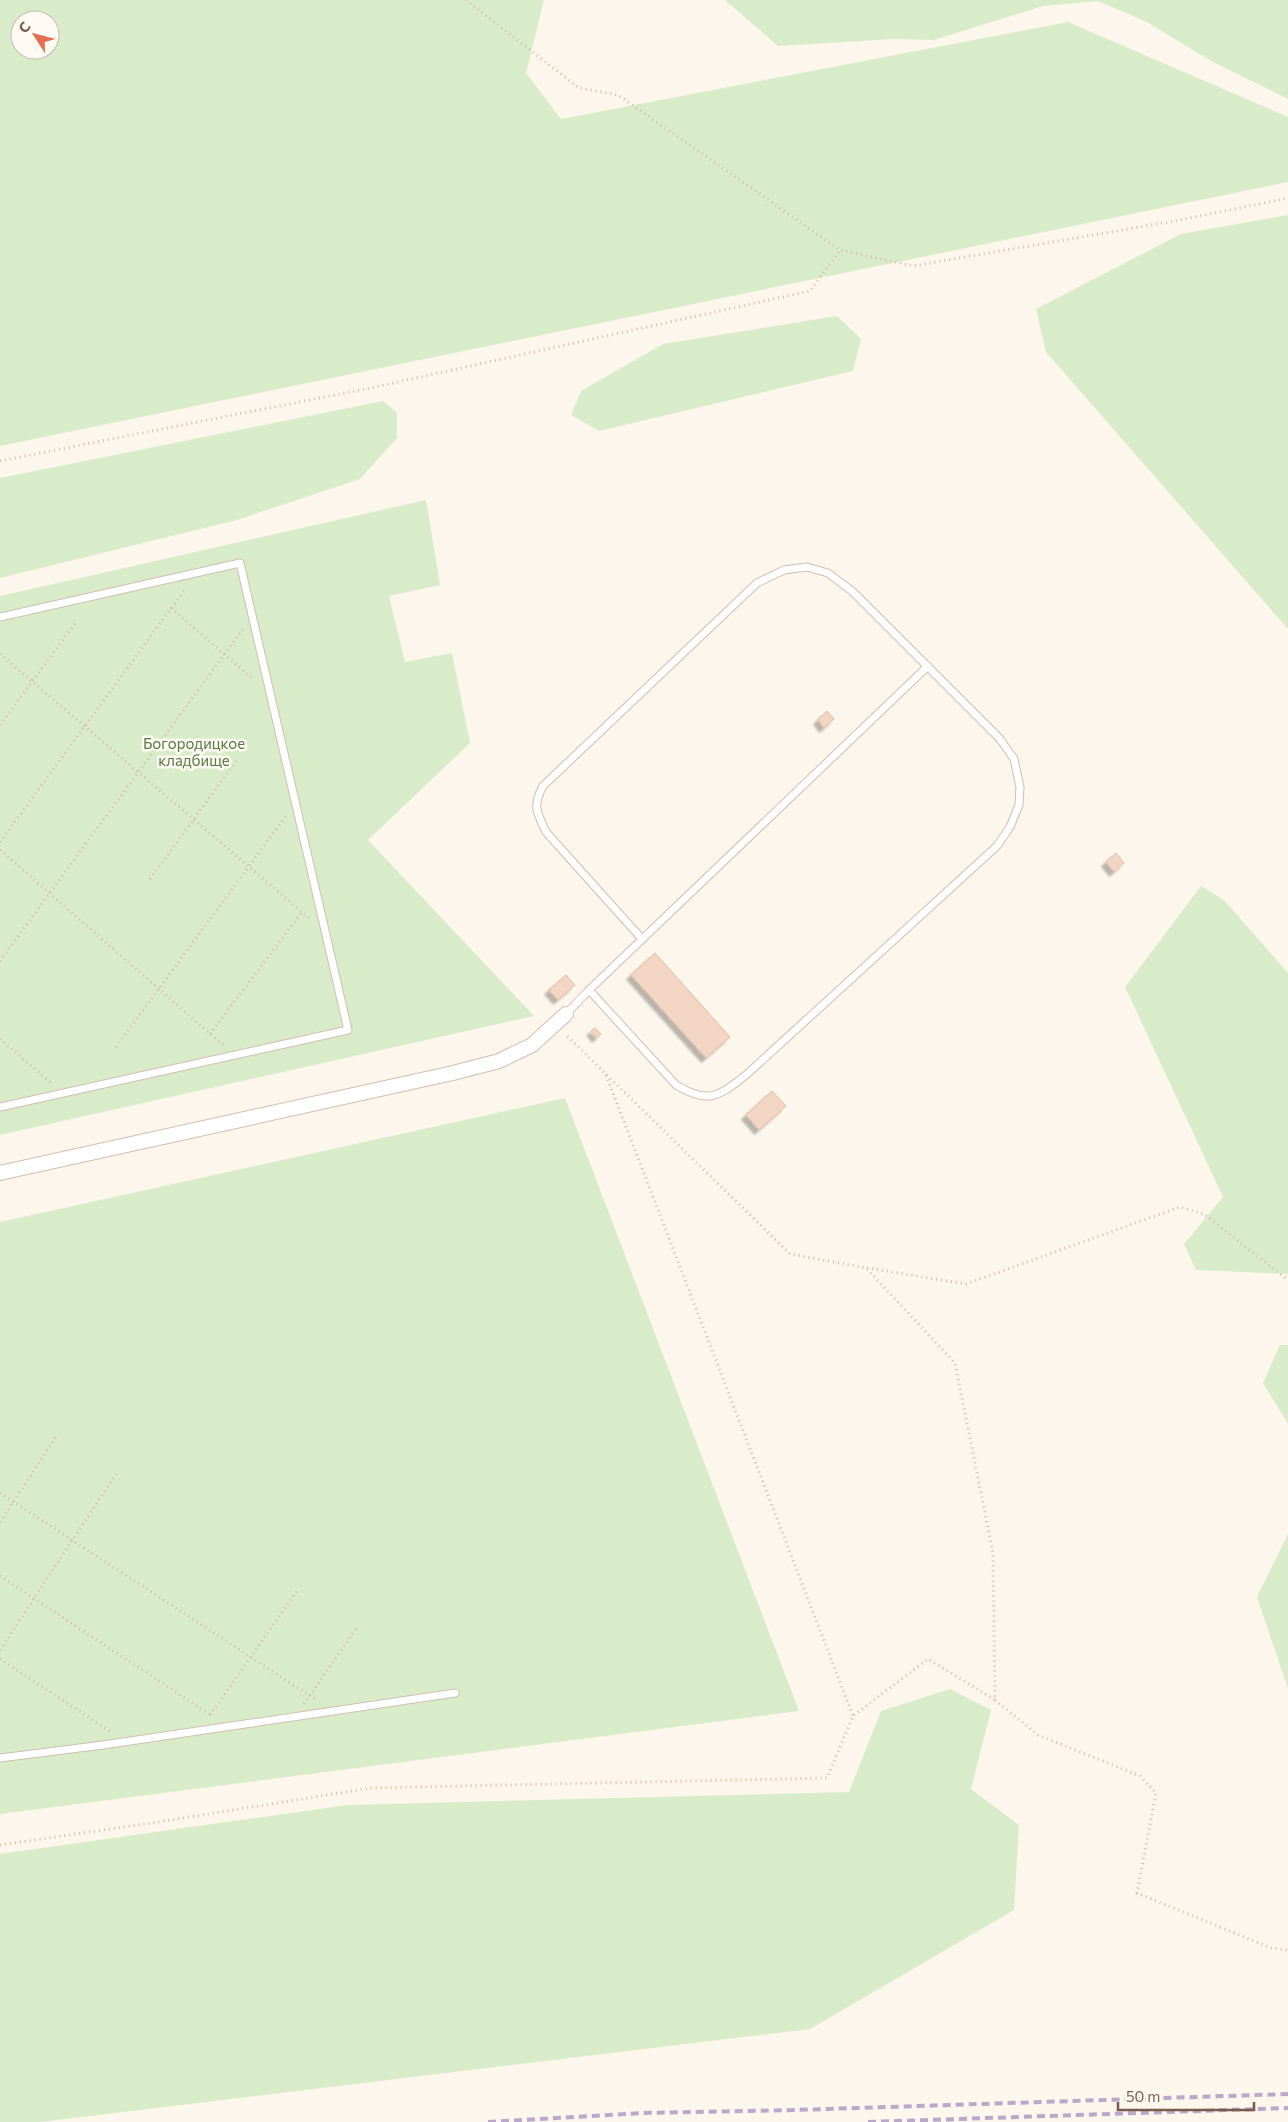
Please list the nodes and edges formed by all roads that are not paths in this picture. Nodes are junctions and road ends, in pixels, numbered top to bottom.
1 (0, 617) edge
2 (928, 666) junction
3 (642, 939) junction
4 (588, 990) junction
5 (566, 1014) joint
6 (0, 1107) edge
7 (0, 1174) edge
8 (455, 1693) dead end
9 (0, 1758) edge

1 - 6 lane
2 - 3 lane
2 - 3 lane
2 - 4 lane
3 - 4 lane
4 - 5 lane
5 - 7 street
8 - 9 lane

